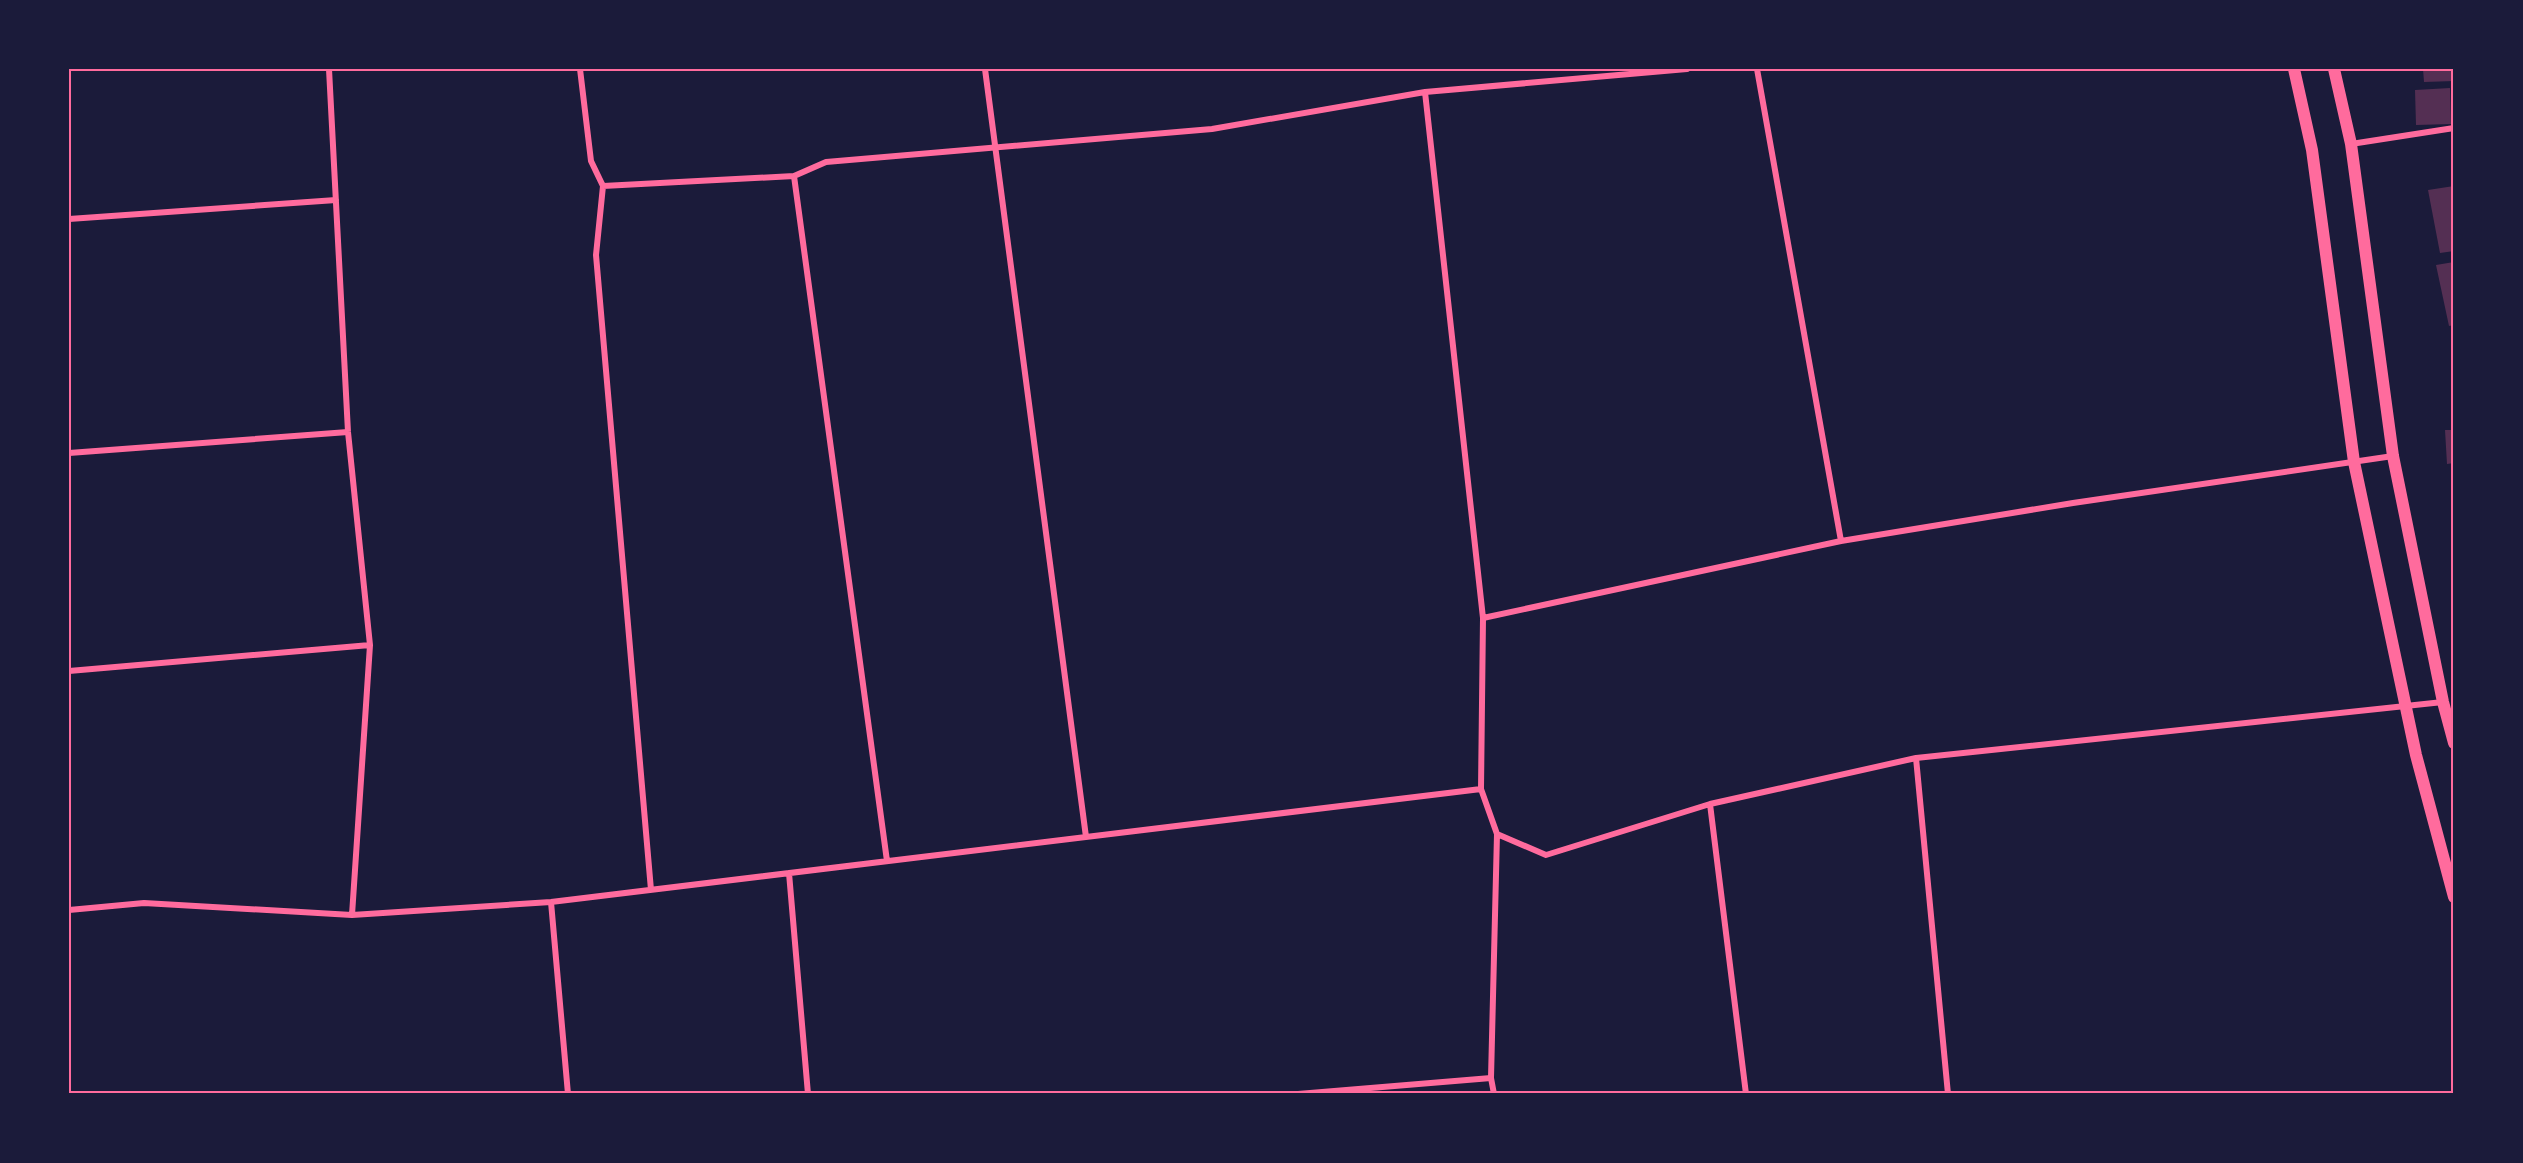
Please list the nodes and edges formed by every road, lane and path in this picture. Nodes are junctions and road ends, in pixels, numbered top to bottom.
1 (329, 69) edge
2 (580, 69) edge
3 (985, 69) edge
4 (1687, 69) edge
5 (1757, 69) edge
6 (2294, 69) edge
7 (2334, 69) edge
8 (1425, 92) junction
9 (2454, 128) edge
10 (2351, 144) junction
11 (996, 147) junction
12 (794, 176) junction
13 (603, 186) junction
14 (336, 200) junction
15 (69, 219) edge
16 (348, 432) junction
17 (69, 453) edge
18 (2393, 456) junction
19 (2354, 462) junction
20 (1840, 541) junction
21 (1483, 618) junction
22 (370, 645) junction
23 (69, 671) edge
24 (2443, 702) junction
25 (2406, 706) junction
26 (2454, 743) edge
27 (1916, 758) junction
28 (1480, 789) junction
29 (1710, 804) junction
30 (1497, 834) junction
31 (1086, 837) junction
32 (886, 861) junction
33 (789, 873) junction
34 (651, 890) junction
35 (2454, 897) edge
36 (551, 902) junction
37 (69, 910) edge
38 (352, 915) junction
39 (1491, 1078) junction
40 (568, 1094) edge
41 (808, 1094) edge
42 (1298, 1094) edge
43 (1494, 1094) edge
44 (1746, 1094) edge
45 (1948, 1094) edge

1 - 14 street
2 - 13 street
3 - 11 street
4 - 8 street
5 - 20 street
6 - 19 main road
7 - 10 main road
8 - 11 street
8 - 21 street
9 - 10 street
10 - 18 main road
11 - 12 street
11 - 31 street
12 - 13 street
12 - 32 street
13 - 34 street
14 - 15 street
14 - 16 street
16 - 17 street
16 - 22 street
18 - 19 street
18 - 24 main road
19 - 20 street
19 - 25 main road
20 - 21 street
21 - 28 street
22 - 23 street
22 - 38 street
24 - 25 street
24 - 26 main road
25 - 27 street
25 - 35 main road
27 - 29 street
27 - 45 street
28 - 30 street
28 - 31 street
29 - 30 street
29 - 44 street
30 - 39 street
31 - 32 street
32 - 33 street
33 - 34 street
33 - 41 street
34 - 36 street
36 - 38 street
36 - 40 street
37 - 38 street
39 - 42 street
39 - 43 street

